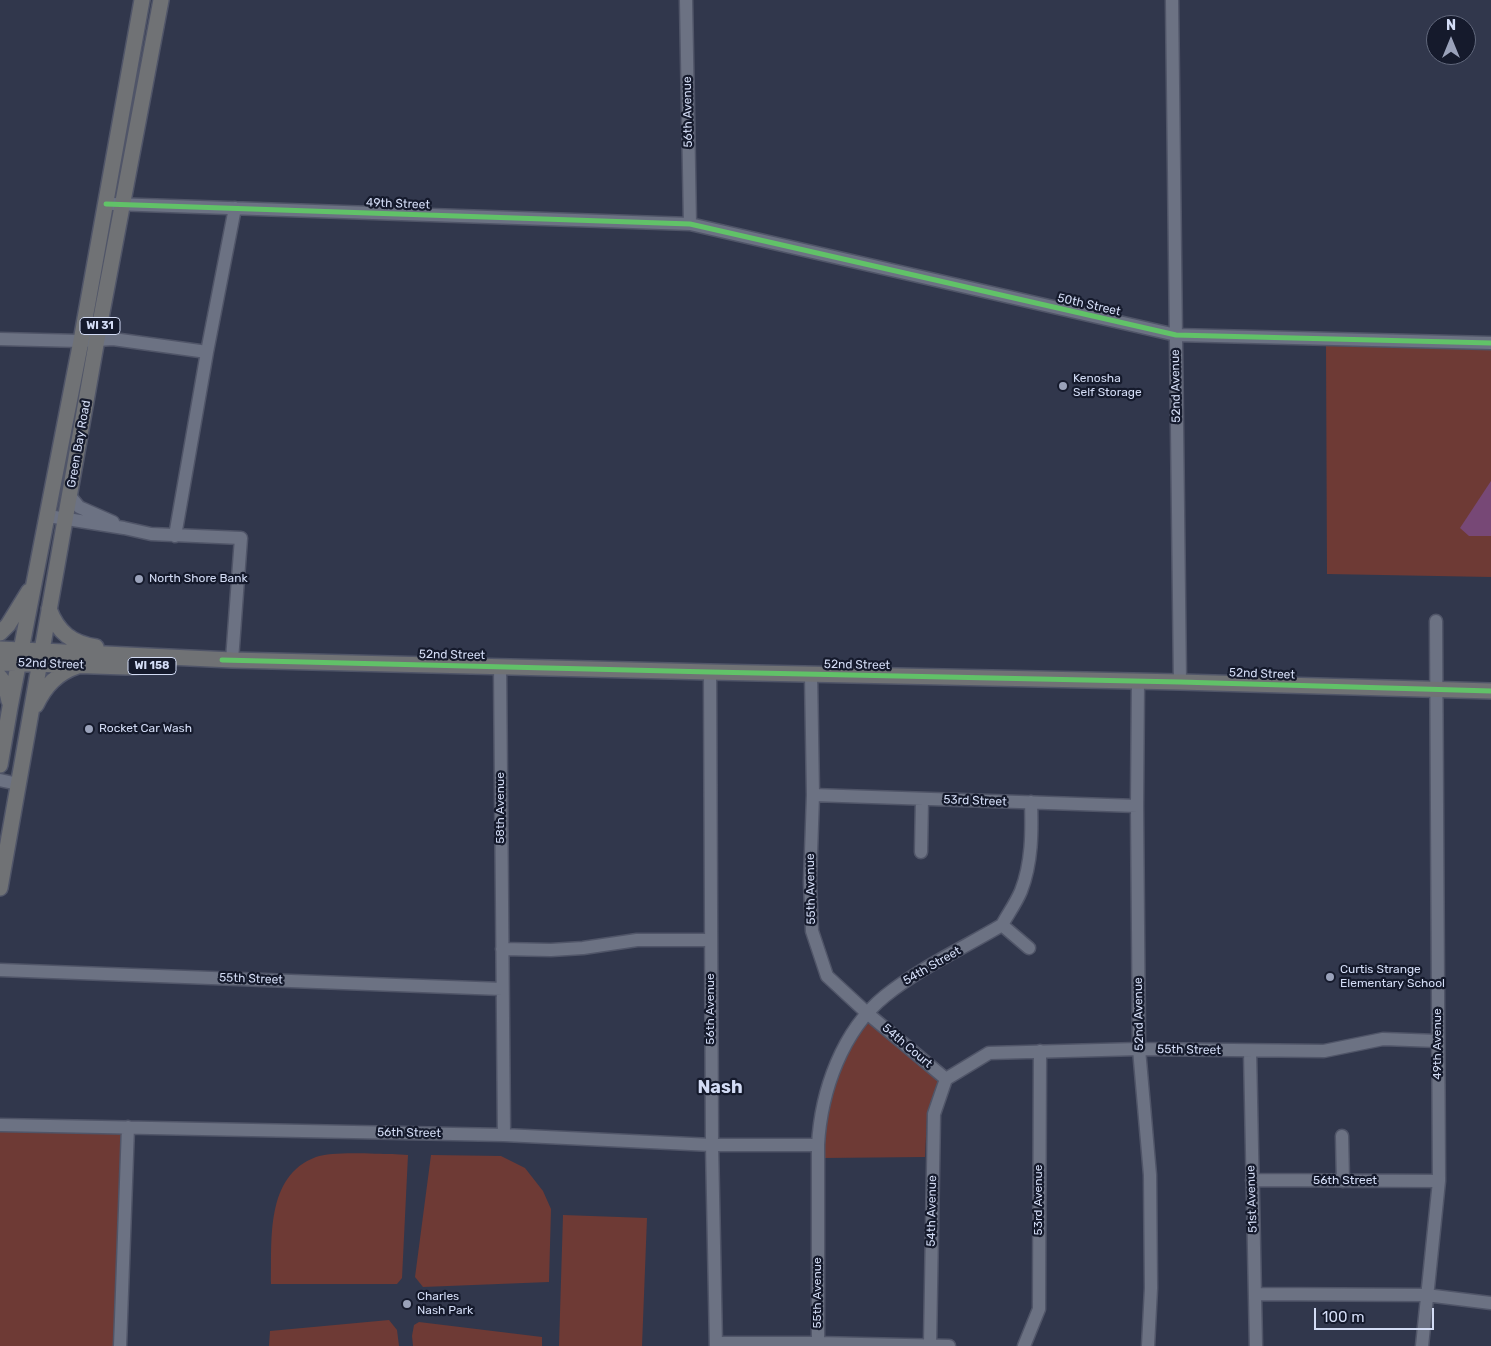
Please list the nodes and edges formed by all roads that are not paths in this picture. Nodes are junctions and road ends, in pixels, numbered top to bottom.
1 (142, 0) edge
2 (161, 0) edge
3 (686, 0) edge
4 (1172, 0) edge
5 (106, 204) junction
6 (122, 204) junction
7 (235, 208) junction
8 (690, 224) junction
9 (1176, 336) junction
10 (97, 338) junction
11 (0, 339) edge
12 (81, 341) junction
13 (1491, 343) edge
14 (207, 352) junction
15 (70, 496) junction
16 (48, 516) junction
17 (66, 519) junction
18 (124, 528) junction
19 (175, 536) junction
20 (36, 578) junction
21 (49, 609) junction
22 (1436, 621) dead end
23 (0, 634) edge
24 (0, 649) edge
25 (152, 657) junction
26 (29, 658) junction
27 (227, 660) junction
28 (0, 663) edge
29 (81, 665) junction
30 (500, 666) junction
31 (710, 672) junction
32 (811, 674) junction
33 (0, 677) edge
34 (1138, 681) junction
35 (1180, 682) junction
36 (1436, 690) junction
37 (1491, 691) edge
38 (10, 707) junction
39 (29, 720) junction
40 (22, 762) junction
41 (0, 765) edge
42 (0, 780) edge
43 (18, 784) junction
44 (813, 795) junction
45 (922, 799) junction
46 (1032, 802) junction
47 (1137, 806) junction
48 (921, 852) dead end
49 (0, 888) edge
50 (1002, 925) junction
51 (711, 940) junction
52 (1029, 948) dead end
53 (502, 949) junction
54 (0, 970) edge
55 (502, 989) junction
56 (867, 1013) junction
57 (1438, 1041) junction
58 (1139, 1049) junction
59 (1040, 1051) junction
60 (1250, 1051) junction
61 (946, 1079) junction
62 (0, 1125) edge
63 (128, 1127) junction
64 (504, 1135) junction
65 (1342, 1136) dead end
66 (712, 1145) junction
67 (818, 1145) junction
68 (1252, 1180) junction
69 (1343, 1181) junction
70 (1439, 1181) junction
71 (1256, 1294) junction
72 (1426, 1295) junction
73 (1491, 1303) edge
74 (818, 1343) junction
75 (930, 1344) junction
76 (716, 1345) edge
77 (120, 1346) edge
78 (949, 1346) edge
79 (1024, 1346) edge
80 (1148, 1346) edge
81 (1256, 1346) edge
82 (1422, 1346) edge

1 - 5 main road, Green Bay Road / WI 31
2 - 6 main road, Green Bay Road / WI 31
3 - 8 street, 56th Avenue
4 - 9 street, 52nd Avenue
5 - 6 street, 49th Street
5 - 12 main road, Green Bay Road / WI 31
6 - 7 street, 49th Street
6 - 10 main road, Green Bay Road / WI 31
7 - 8 street, 49th Street
7 - 14 street
8 - 9 street, 50th Street
9 - 13 street, 50th Street
9 - 35 street, 52nd Avenue
10 - 12 street
10 - 14 street
10 - 15 main road, Green Bay Road / WI 31
11 - 12 street
12 - 16 main road, Green Bay Road / WI 31
14 - 19 street
15 - 17 main road, Green Bay Road / WI 31
15 - 18 street
16 - 17 street
16 - 20 main road, Green Bay Road / WI 31
17 - 18 street
17 - 21 main road, Green Bay Road / WI 31
18 - 19 street
19 - 27 street
20 - 23 main road
20 - 26 main road, Green Bay Road / WI 31
21 - 25 main road
21 - 26 main road, Green Bay Road / WI 31
22 - 36 street, 49th Avenue
24 - 26 main road, 52nd Street / WI 158
25 - 26 main road, 52nd Street / WI 158
25 - 27 main road, 52nd Street / WI 158
26 - 28 main road, 52nd Street / WI 158
26 - 29 main road, 52nd Street / WI 158
26 - 38 main road, Green Bay Road / WI 31
26 - 39 main road, Green Bay Road / WI 31
26 - 40 main road
27 - 29 main road, 52nd Street / WI 158
27 - 30 main road, 52nd Street / WI 158
29 - 39 main road
30 - 31 main road, 52nd Street / WI 158
30 - 53 street, 58th Avenue
31 - 32 main road, 52nd Street / WI 158
31 - 51 street, 56th Avenue
32 - 34 main road, 52nd Street / WI 158
32 - 44 street, 55th Avenue
33 - 38 main road
34 - 35 main road, 52nd Street / WI 158
34 - 47 street, 52nd Avenue
35 - 36 main road, 52nd Street / WI 158
36 - 37 main road, 52nd Street / WI 158
36 - 57 street, 49th Avenue
38 - 41 main road, Green Bay Road / WI 31
39 - 40 main road, Green Bay Road / WI 31
40 - 43 main road, Green Bay Road / WI 31
42 - 43 street
43 - 49 main road, Green Bay Road / WI 31
44 - 45 street, 53rd Street
44 - 56 street, 55th Avenue
45 - 46 street, 53rd Street
45 - 48 street
46 - 47 street, 53rd Street
46 - 50 street
47 - 58 street, 52nd Avenue
50 - 52 street
50 - 56 street, 54th Street
51 - 53 street
51 - 66 street, 56th Avenue
53 - 55 street, 58th Avenue
54 - 55 street, 55th Street
55 - 64 street, 58th Avenue
56 - 61 street, 54th Court
56 - 67 street, 55th Avenue
57 - 60 street, 55th Street
57 - 70 street, 49th Avenue
58 - 59 street, 55th Street
58 - 60 street, 55th Street
58 - 80 street, 52nd Avenue
59 - 61 street, 55th Street
59 - 79 street, 53rd Avenue
60 - 68 street, 51st Avenue
61 - 75 street, 54th Avenue
62 - 63 street, 56th Street
63 - 64 street, 56th Street
63 - 77 street
64 - 66 street, 56th Street
65 - 69 street
66 - 67 street, 56th Street
66 - 76 street, 56th Avenue
67 - 74 street, 55th Avenue
68 - 69 street, 56th Street
68 - 71 street, 51st Avenue
69 - 70 street, 56th Street
70 - 72 street, 49th Avenue
71 - 72 street
71 - 81 street, 51st Avenue
72 - 73 street
72 - 82 street, 49th Avenue
74 - 75 street
74 - 76 street
75 - 78 street

